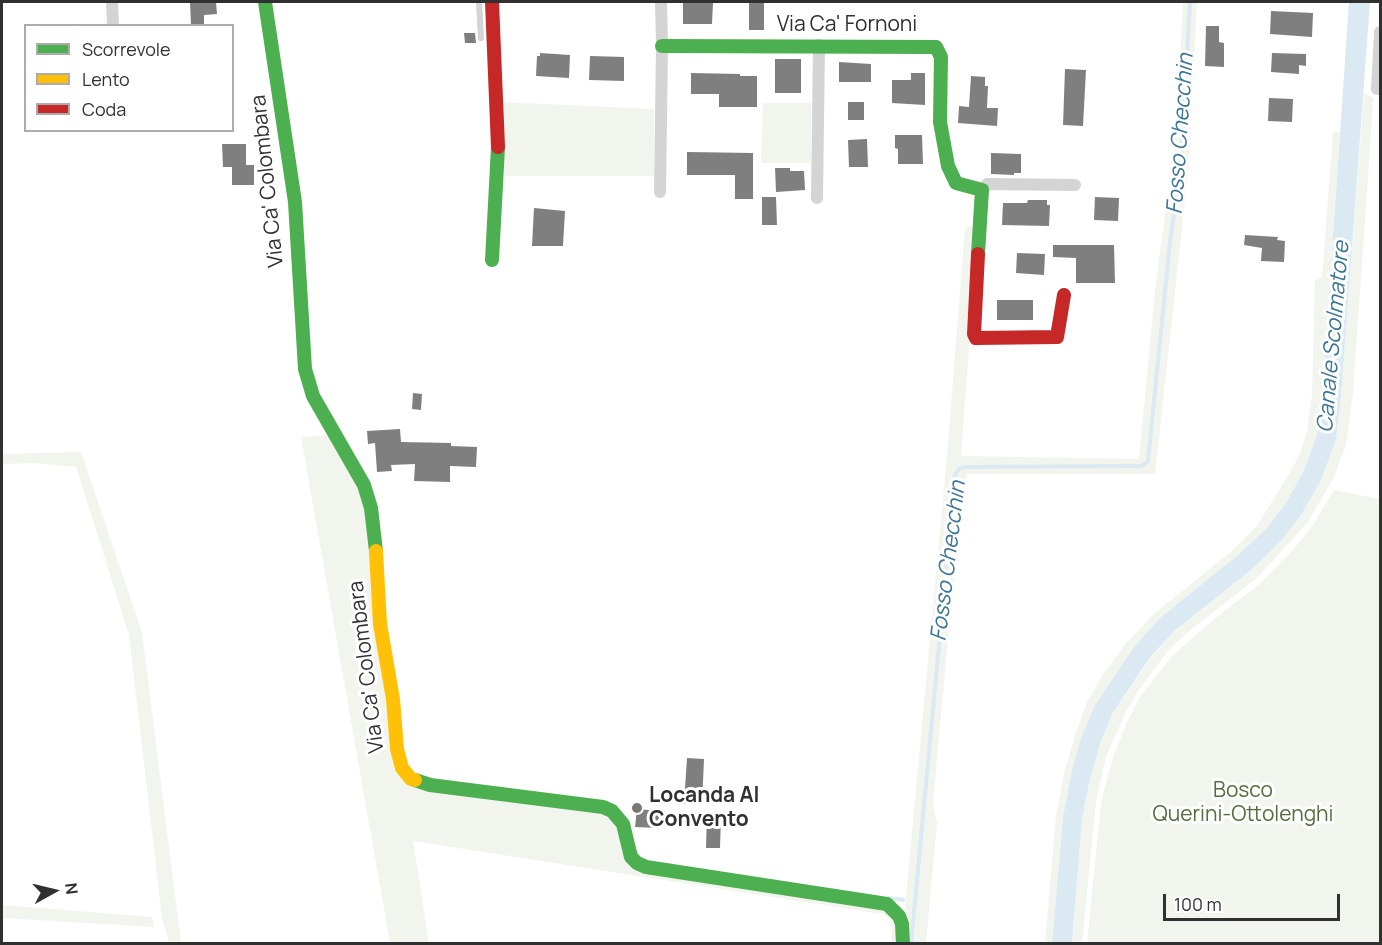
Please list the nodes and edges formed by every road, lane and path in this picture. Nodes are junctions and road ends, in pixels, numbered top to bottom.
1 (112, 2) edge
2 (265, 2) edge
3 (479, 2) edge
4 (492, 2) edge
5 (661, 2) edge
6 (113, 24) edge
7 (1380, 32) edge
8 (481, 38) dead end
9 (819, 45) junction
10 (662, 46) junction
11 (1377, 89) dead end
12 (1075, 184) dead end
13 (982, 190) junction
14 (660, 192) dead end
15 (817, 198) dead end
16 (492, 260) dead end
17 (1064, 295) dead end
18 (903, 944) edge

1 - 6 street
2 - 18 street, Via Ca' Colombara
3 - 8 lane
4 - 16 street
5 - 10 street
7 - 11 street
9 - 10 street, Via Ca' Fornoni
9 - 13 street, Via Ca' Fornoni
9 - 15 street
10 - 14 street
12 - 13 street
13 - 17 street

